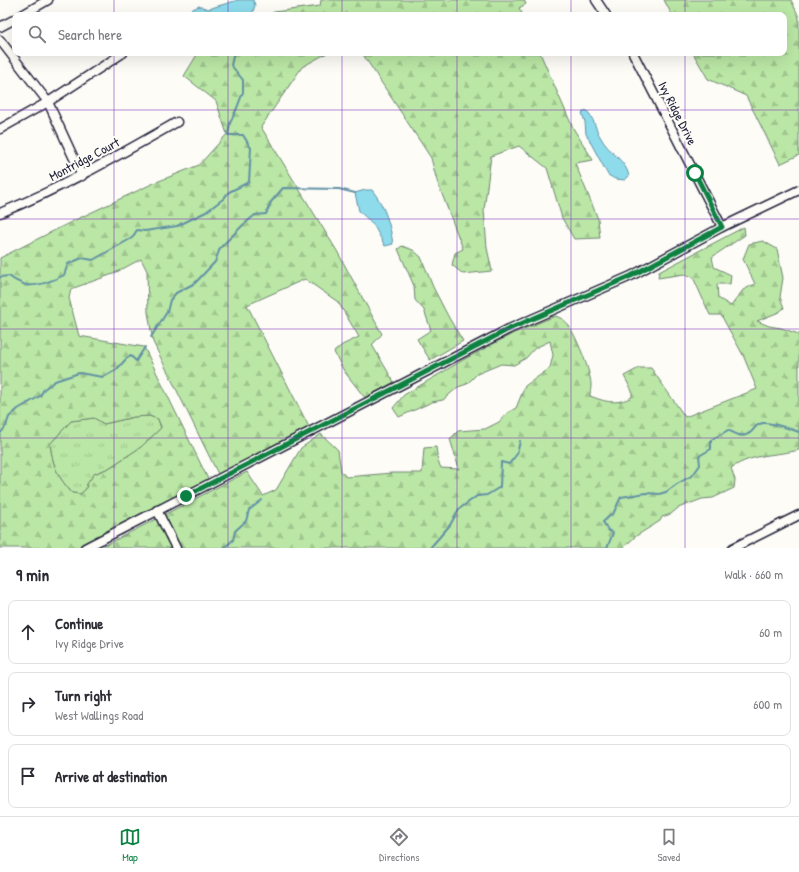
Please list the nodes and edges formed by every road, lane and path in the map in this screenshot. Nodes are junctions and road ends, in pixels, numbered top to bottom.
1 (48, 0) edge
2 (596, 0) edge
3 (27, 12) edge
4 (604, 12) edge
5 (12, 21) edge
6 (0, 27) edge
7 (0, 40) edge
8 (12, 56) edge
9 (12, 56) edge
10 (119, 56) edge
11 (635, 56) edge
12 (48, 102) junction
13 (178, 122) dead end
14 (0, 129) edge
15 (82, 176) junction
16 (799, 190) edge
17 (0, 213) edge
18 (722, 227) junction
19 (157, 510) junction
20 (799, 515) edge
21 (85, 548) edge
22 (176, 548) edge
23 (733, 548) edge

1 - 3 street
2 - 4 street
5 - 6 street
7 - 9 street
8 - 12 street
10 - 12 street
11 - 18 street, Ivy Ridge Drive
12 - 14 street
12 - 15 street
13 - 15 street, Montridge Court
15 - 17 street, Montridge Court
16 - 18 street
18 - 19 street
19 - 21 street
19 - 22 street
20 - 23 street

